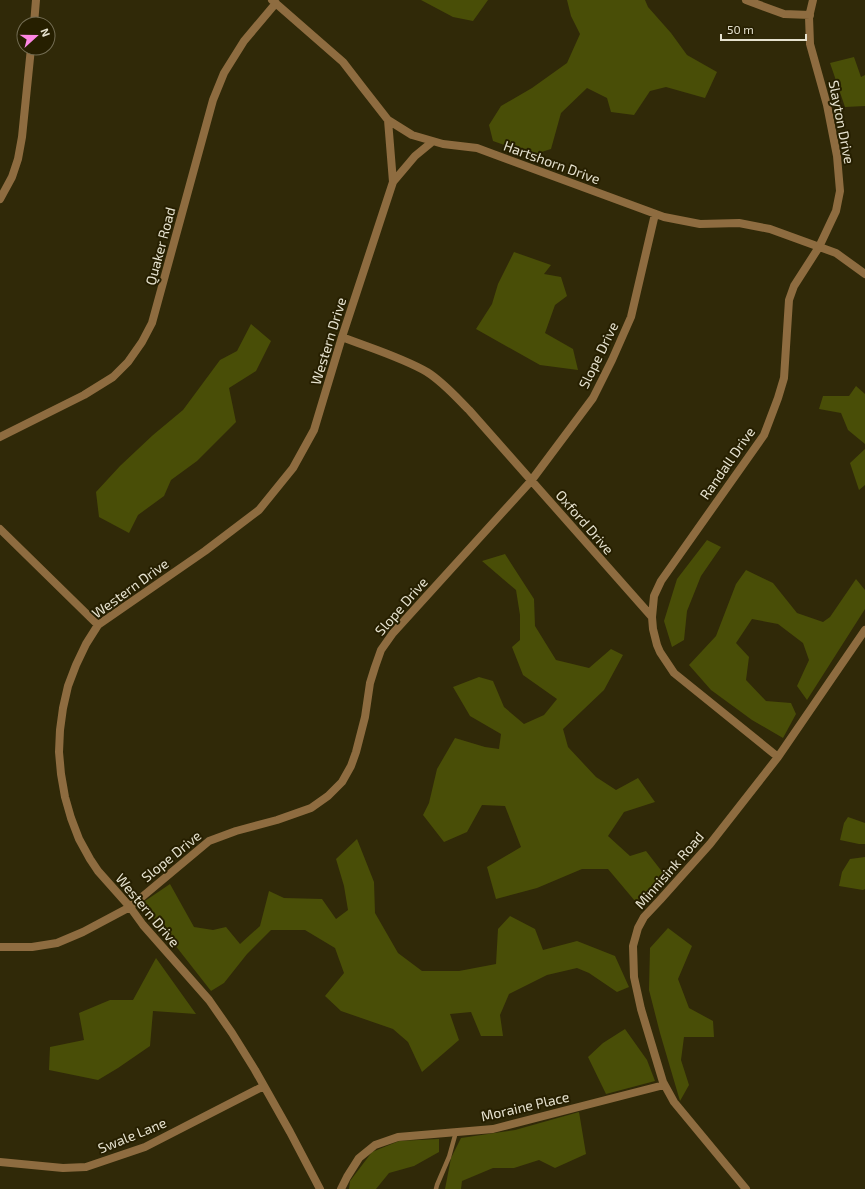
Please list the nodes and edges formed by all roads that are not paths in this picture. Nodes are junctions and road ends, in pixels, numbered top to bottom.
1 (36, 0) edge
2 (746, 0) edge
3 (813, 0) edge
4 (274, 2) edge
5 (810, 15) junction
6 (35, 16) edge
7 (30, 56) edge
8 (388, 120) junction
9 (432, 142) junction
10 (393, 182) junction
11 (0, 199) edge
12 (655, 214) junction
13 (819, 247) junction
14 (865, 274) edge
15 (342, 337) junction
16 (0, 437) edge
17 (531, 481) junction
18 (0, 529) edge
19 (652, 617) junction
20 (98, 626) junction
21 (865, 630) edge
22 (778, 757) junction
23 (130, 906) junction
24 (0, 947) edge
25 (664, 1085) junction
26 (264, 1086) junction
27 (456, 1132) junction
28 (0, 1162) edge
29 (320, 1189) edge
30 (342, 1189) edge
31 (436, 1189) edge
32 (746, 1189) edge

1 - 6 street
2 - 5 street
3 - 5 street, Slayton Drive
4 - 8 street, Hartshorn Drive
4 - 16 street, Quaker Road
5 - 13 street, Slayton Drive
7 - 11 street
8 - 9 street, Hartshorn Drive
8 - 10 street, Western Drive
9 - 10 street, Western Drive
9 - 12 street, Hartshorn Drive
10 - 15 street, Western Drive
12 - 13 street, Hartshorn Drive
12 - 17 street, Slope Drive
13 - 14 street, Hartshorn Drive
13 - 19 street, Randall Drive
15 - 17 street, Oxford Drive
15 - 20 street, Western Drive
17 - 19 street, Oxford Drive
17 - 23 street, Slope Drive
18 - 20 street
19 - 22 street
20 - 23 street, Western Drive
21 - 22 street, Minnisink Road
22 - 25 street, Minnisink Road
23 - 24 street, Slope Drive
23 - 26 street, Western Drive
25 - 27 street, Moraine Place
25 - 32 street, Minnisink Road
26 - 28 street, Swale Lane
26 - 29 street, Western Drive
27 - 30 street, Moraine Place
27 - 31 lane

